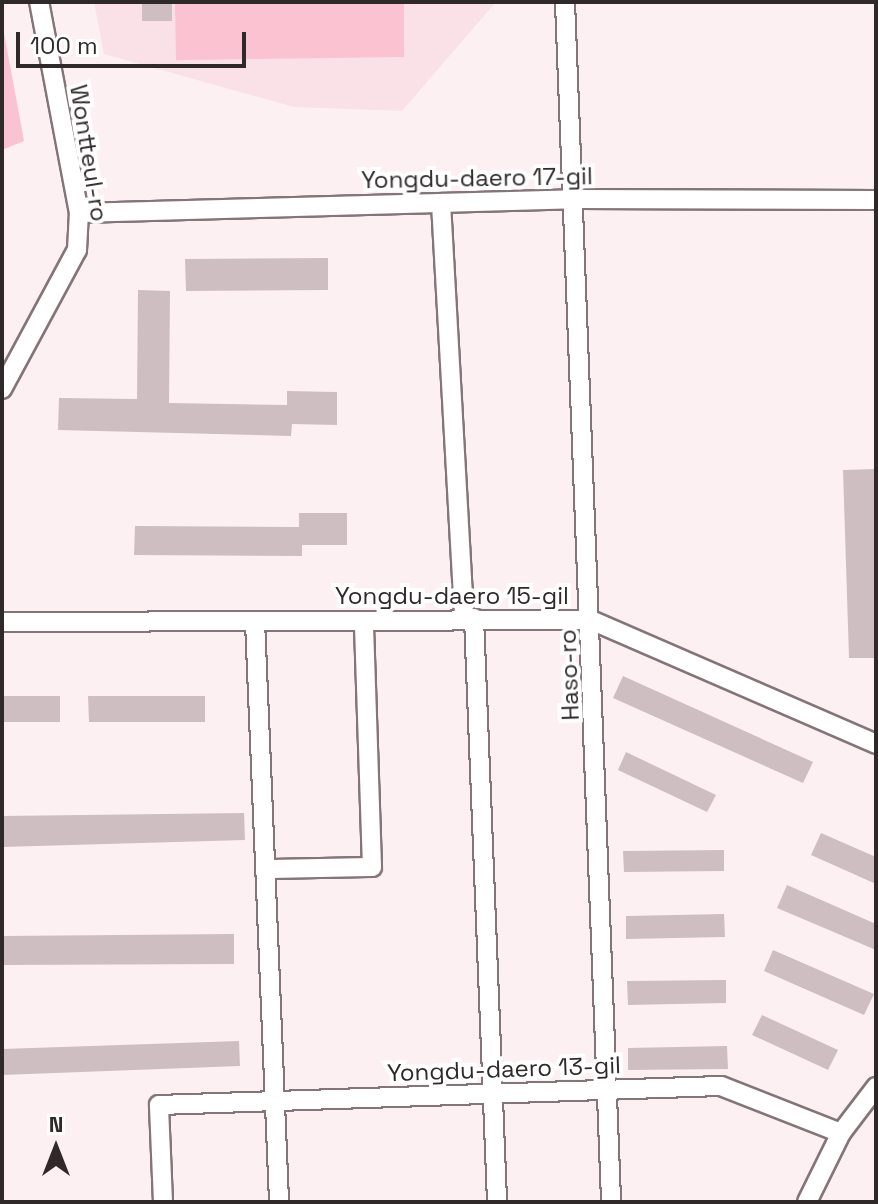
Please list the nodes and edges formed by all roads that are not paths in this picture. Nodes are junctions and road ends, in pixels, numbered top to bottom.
1 (39, 2) edge
2 (565, 2) edge
3 (574, 199) junction
4 (876, 200) edge
5 (441, 203) junction
6 (79, 213) junction
7 (2, 389) edge
8 (469, 618) junction
9 (591, 620) junction
10 (255, 621) junction
11 (364, 621) junction
12 (2, 622) edge
13 (876, 744) edge
14 (268, 869) junction
15 (876, 1087) edge
16 (607, 1090) junction
17 (491, 1094) junction
18 (275, 1101) junction
19 (841, 1133) junction
20 (163, 1202) edge
21 (279, 1202) edge
22 (497, 1202) edge
23 (611, 1202) edge
24 (807, 1202) edge

1 - 6 street, Wontteul-ro
2 - 3 street, Haso-ro
3 - 4 street, Yongdu-daero 17-gil
3 - 5 street, Yongdu-daero 17-gil
3 - 9 street, Haso-ro
5 - 6 street, Yongdu-daero 17-gil
5 - 8 street
6 - 7 street, Wontteul-ro
8 - 9 street, Yongdu-daero 15-gil
8 - 11 street, Yongdu-daero 15-gil
8 - 17 street
9 - 13 street, Yongdu-daero 15-gil
9 - 16 street, Haso-ro
10 - 11 street, Yongdu-daero 15-gil
10 - 12 street, Yongdu-daero 15-gil
10 - 14 street
11 - 14 street
14 - 18 street
15 - 19 street
16 - 17 street, Yongdu-daero 13-gil
16 - 19 street, Yongdu-daero 13-gil
16 - 23 street, Haso-ro
17 - 18 street, Yongdu-daero 13-gil
17 - 22 street
18 - 20 street, Yongdu-daero 13-gil
18 - 21 street
19 - 24 street

